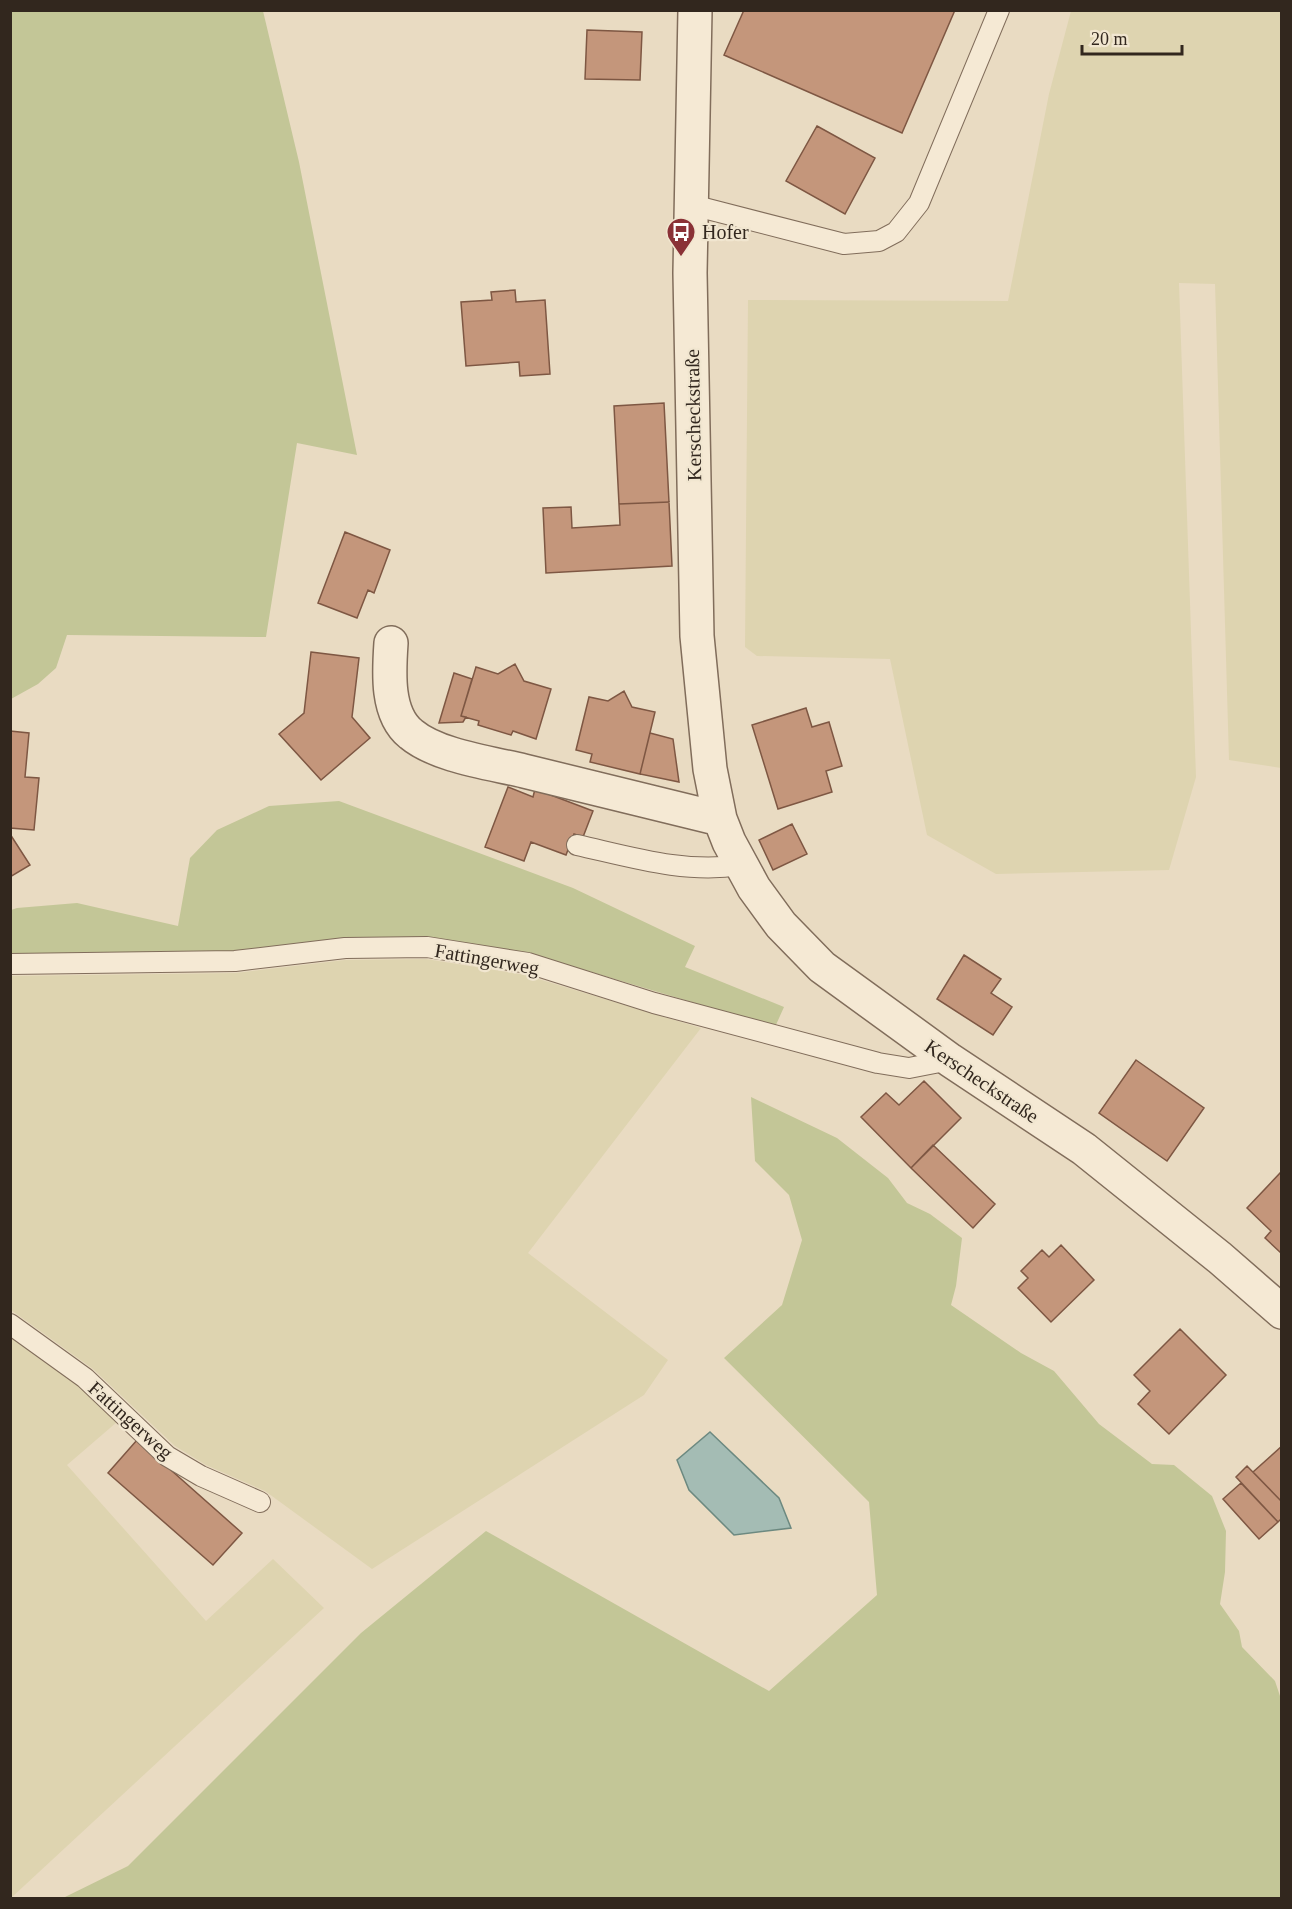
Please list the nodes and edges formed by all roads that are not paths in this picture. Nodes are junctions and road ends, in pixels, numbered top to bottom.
1 (695, 10) edge
2 (999, 10) edge
3 (692, 205) junction
4 (391, 644) dead end
5 (720, 819) junction
6 (577, 845) dead end
7 (740, 865) junction
8 (10, 964) edge
9 (950, 1060) junction
10 (1281, 1312) edge
11 (10, 1324) edge
12 (260, 1502) dead end

1 - 3 street, Kerscheckstraße
2 - 3 lane
3 - 5 street, Kerscheckstraße
4 - 5 street
5 - 7 street, Kerscheckstraße
6 - 7 lane
7 - 9 street, Kerscheckstraße
8 - 9 lane, Fattingerweg
9 - 10 street, Kerscheckstraße
11 - 12 lane, Fattingerweg

